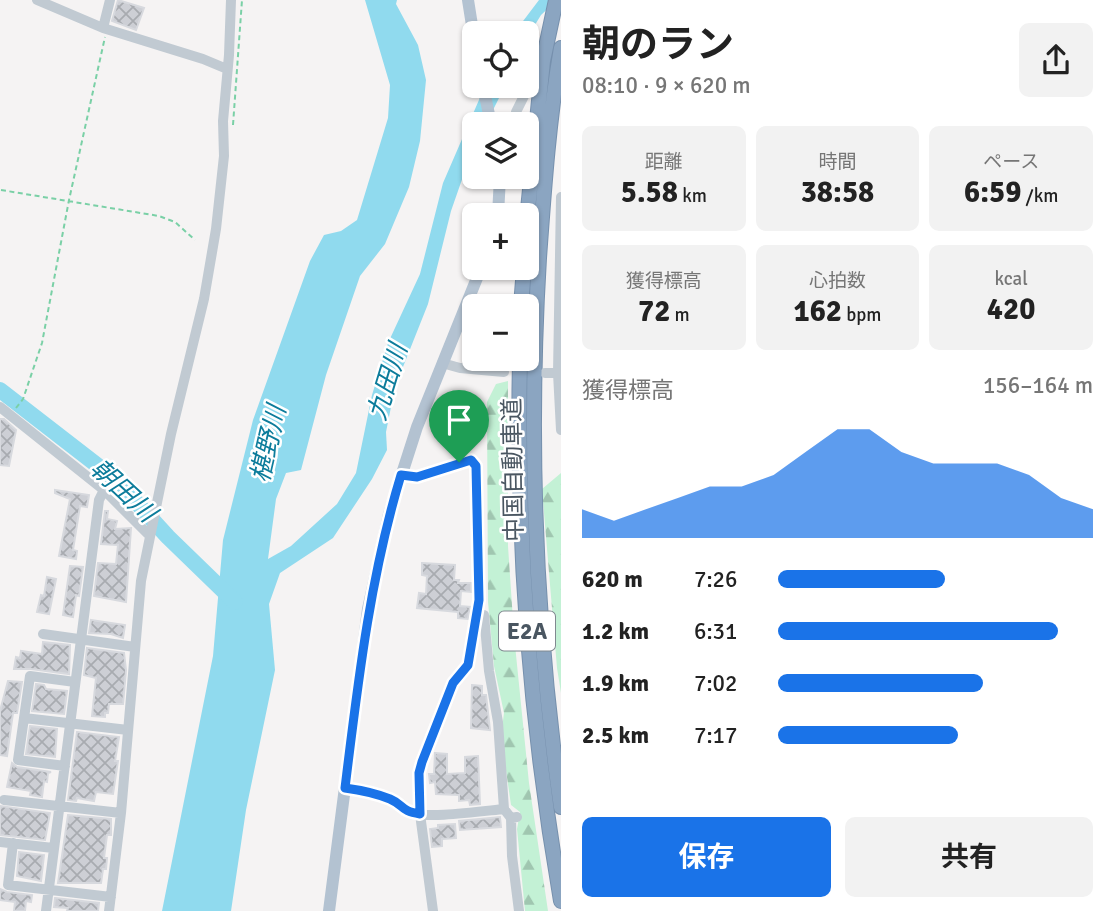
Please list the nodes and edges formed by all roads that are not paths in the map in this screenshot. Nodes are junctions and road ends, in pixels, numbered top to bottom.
1 (37, 0) edge
2 (110, 0) edge
3 (231, 0) edge
4 (468, 0) edge
5 (556, 0) edge
6 (471, 21) edge
7 (105, 29) junction
8 (561, 48) edge
9 (227, 69) junction
10 (561, 197) edge
11 (529, 203) edge
12 (476, 280) edge
13 (442, 363) junction
14 (520, 371) edge
15 (504, 372) dead end
16 (545, 373) dead end
17 (560, 373) edge
18 (0, 407) edge
19 (561, 430) edge
20 (401, 475) junction
21 (104, 490) junction
22 (150, 533) junction
23 (477, 613) junction
24 (44, 634) dead end
25 (80, 639) junction
26 (135, 647) junction
27 (75, 682) junction
28 (24, 718) junction
29 (69, 723) junction
30 (128, 730) junction
31 (65, 766) junction
32 (345, 788) junction
33 (4, 800) dead end
34 (58, 807) junction
35 (561, 807) edge
36 (504, 809) junction
37 (121, 814) junction
38 (420, 814) junction
39 (0, 842) edge
40 (13, 843) junction
41 (53, 848) junction
42 (48, 890) junction
43 (111, 897) junction
44 (561, 901) edge
45 (46, 911) edge
46 (109, 911) edge
47 (329, 911) edge
48 (433, 911) edge
49 (519, 911) edge

1 - 7 street
2 - 7 street
3 - 9 street
4 - 6 main road
5 - 11 highway
7 - 9 street
8 - 35 highway, 中国自動車道 / E2A
9 - 22 street
10 - 17 street
12 - 13 main road
13 - 15 street
13 - 20 main road
14 - 44 highway, 中国自動車道 / E2A
16 - 17 street
17 - 19 street
18 - 21 street
20 - 23 street
20 - 32 main road
21 - 22 street
21 - 25 street
22 - 26 street
23 - 36 street
23 - 38 street
24 - 25 street
25 - 26 street
25 - 27 street
26 - 30 street
27 - 28 street
27 - 29 street
28 - 29 street
28 - 31 street
29 - 30 street
29 - 31 street
30 - 37 street
31 - 34 street
32 - 38 street
32 - 47 main road
33 - 34 street
34 - 37 street
34 - 41 street
36 - 38 street
36 - 49 street
37 - 43 street
38 - 48 street
39 - 40 street
40 - 41 street
40 - 42 street
41 - 42 street
42 - 43 street
42 - 45 street
43 - 46 street

